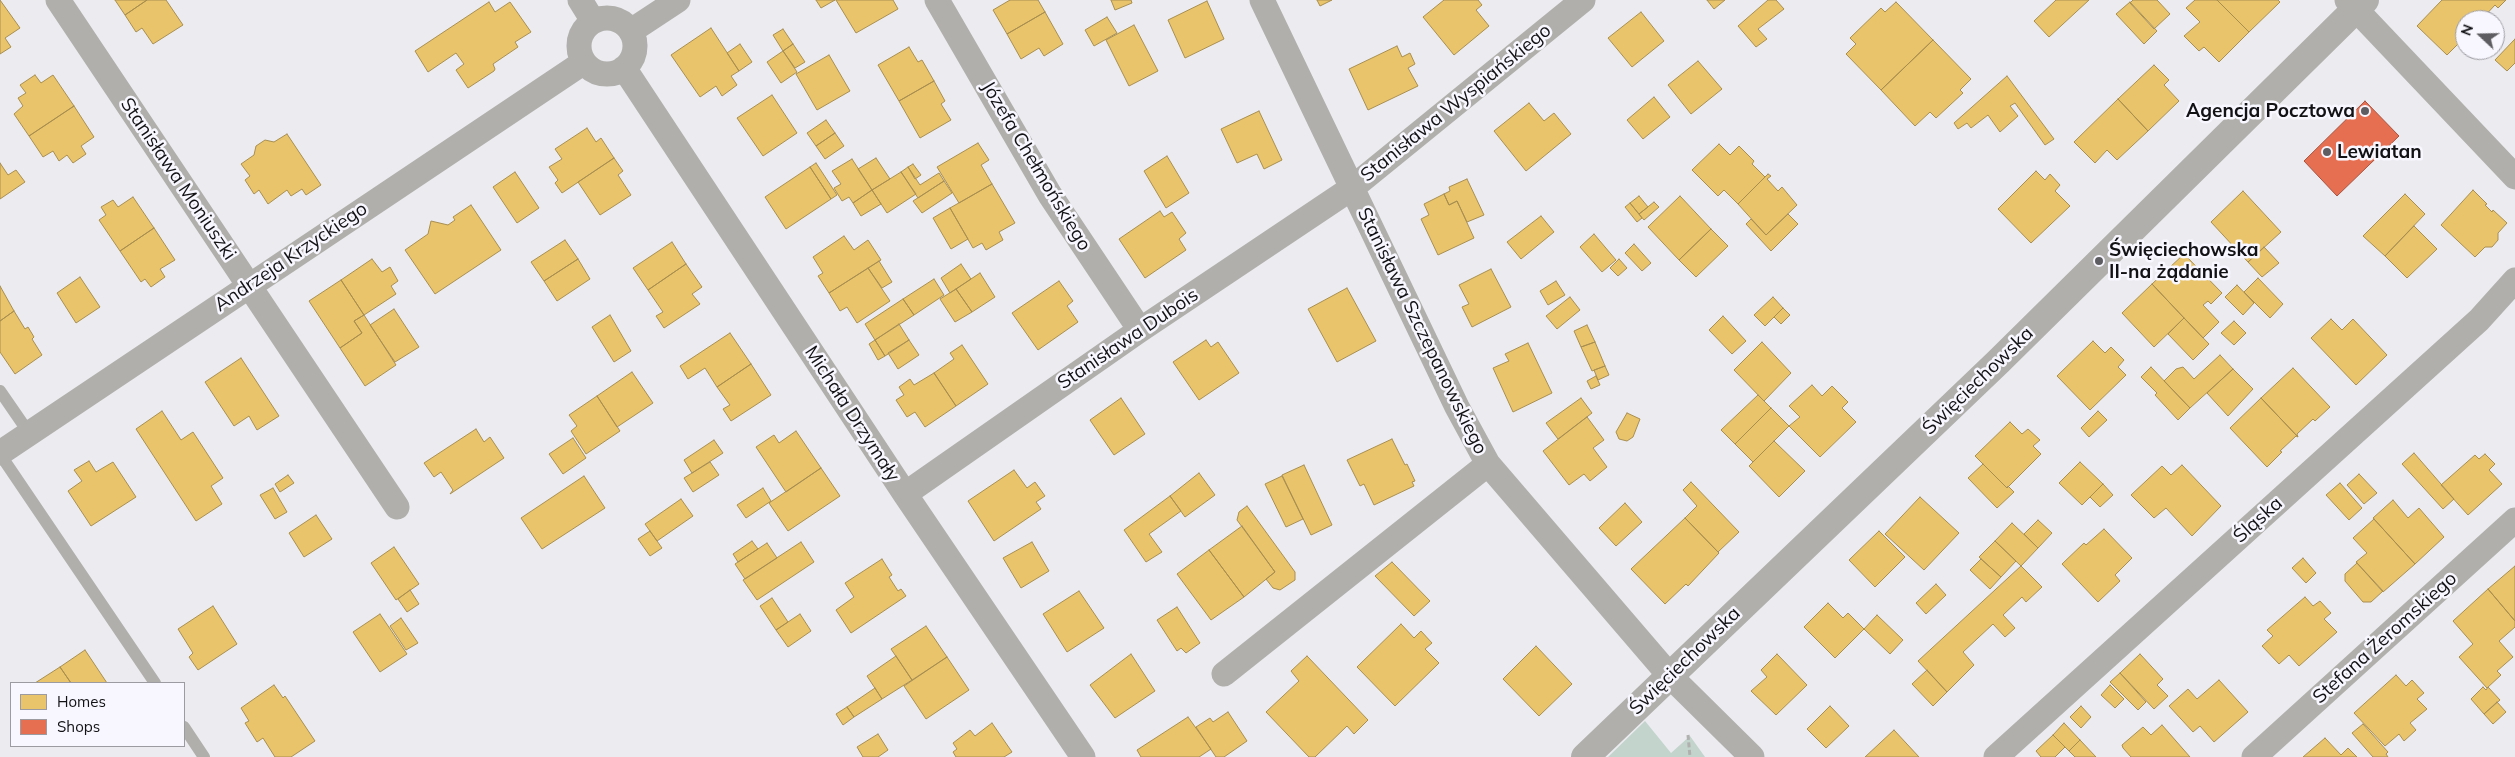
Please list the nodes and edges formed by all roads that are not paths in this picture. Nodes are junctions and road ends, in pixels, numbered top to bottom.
1 (58, 0) edge
2 (580, 0) edge
3 (678, 0) edge
4 (937, 0) edge
5 (1262, 0) edge
6 (1583, 0) edge
7 (2357, 3) edge
8 (593, 21) junction
9 (631, 31) junction
10 (584, 62) junction
11 (624, 68) junction
12 (2515, 177) edge
13 (1352, 188) junction
14 (2515, 280) edge
15 (249, 286) junction
16 (1140, 330) junction
17 (0, 390) edge
18 (29, 433) junction
19 (0, 454) edge
20 (1488, 464) junction
21 (905, 494) junction
22 (397, 507) dead end
23 (2515, 520) edge
24 (1224, 674) dead end
25 (1670, 676) junction
26 (153, 682) edge
27 (185, 728) edge
28 (204, 757) edge
29 (1084, 757) edge
30 (1585, 757) edge
31 (1752, 757) edge
32 (1996, 757) edge
33 (2254, 757) edge

1 - 15 street, Stanisława Moniuszki
2 - 8 street
3 - 9 street
4 - 16 street, Józefa Chełmońskiego
5 - 13 street, Stanisława Szczepanowskiego
6 - 13 street, Stanisława Wyspiańskiego
7 - 12 street
7 - 25 street, Święciechowska
8 - 9 street
8 - 10 street
9 - 11 street
10 - 11 street
10 - 15 street, Andrzeja Krzyckiego
11 - 21 street, Michała Drzymały
13 - 16 street, Stanisława Dubois
13 - 20 street, Stanisława Szczepanowskiego
14 - 32 street, Śląska
15 - 18 street, Andrzeja Krzyckiego
15 - 22 street, Stanisława Moniuszki
16 - 21 street, Stanisława Dubois
17 - 18 lane
18 - 19 street, Andrzeja Krzyckiego
19 - 26 lane
20 - 24 street
20 - 25 street, Stanisława Szczepanowskiego
21 - 29 street, Michała Drzymały
23 - 33 street, Stefana Żeromskiego
25 - 30 street, Święciechowska
25 - 31 street, Stanisława Szczepanowskiego
27 - 28 lane

